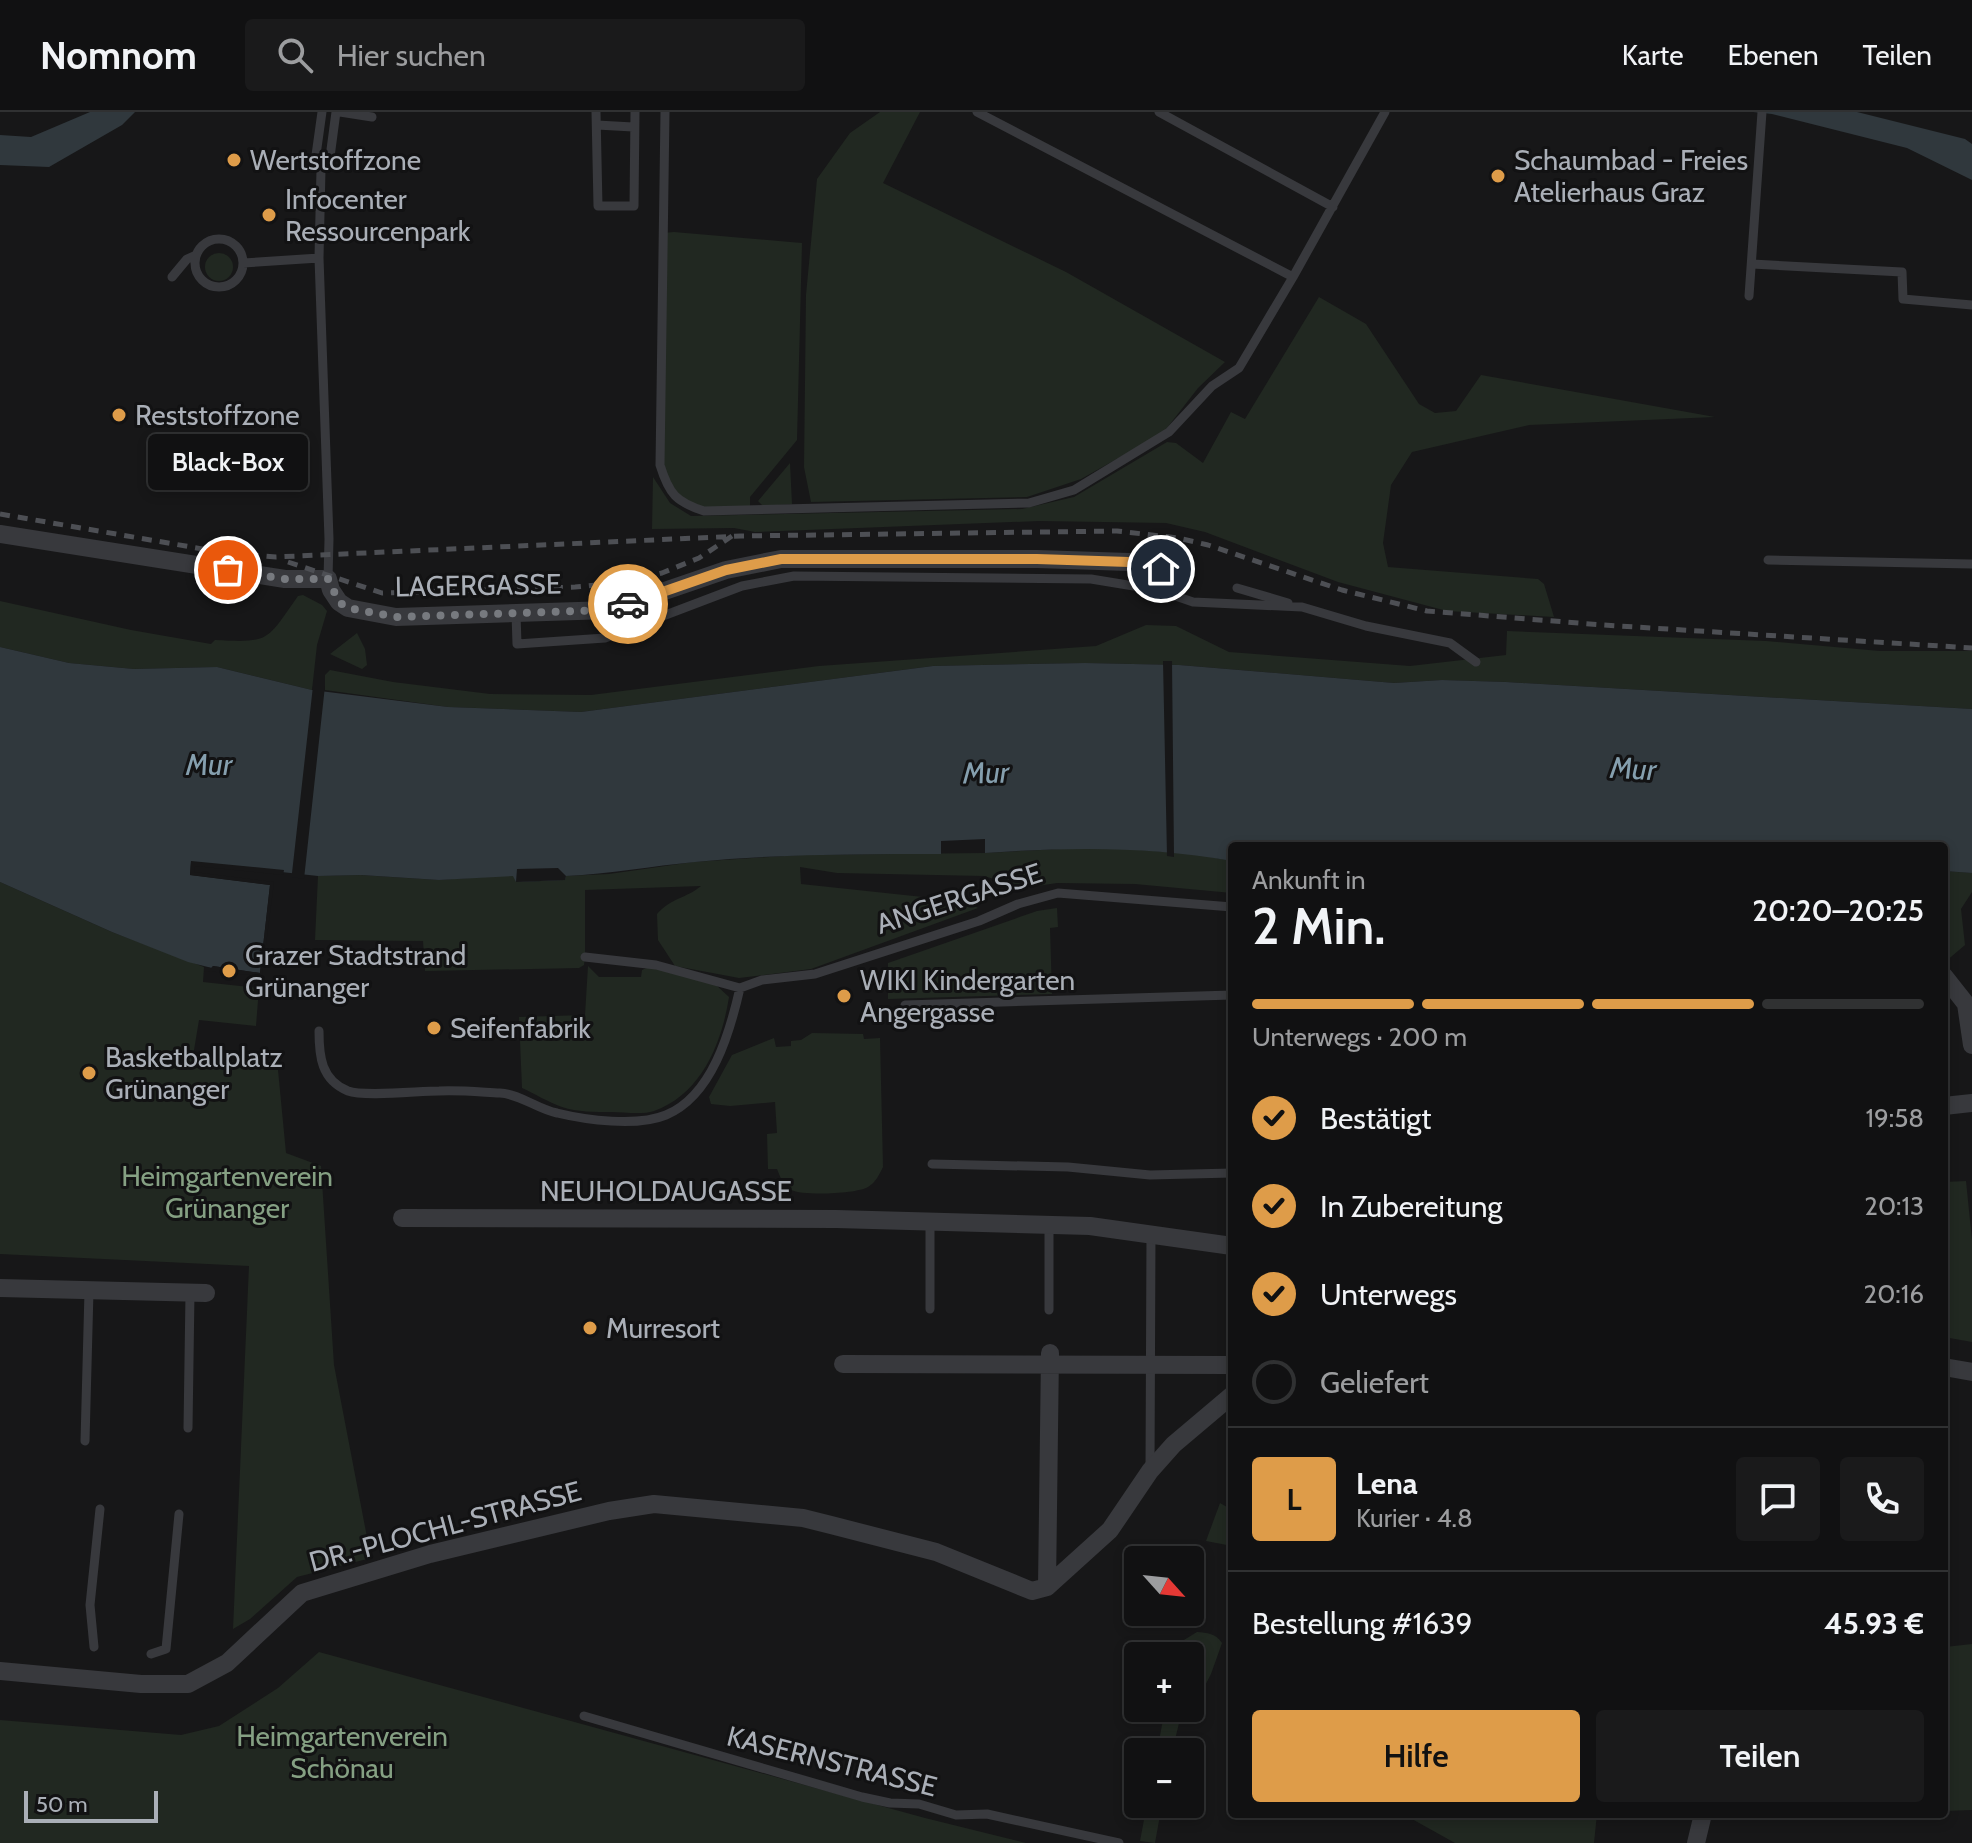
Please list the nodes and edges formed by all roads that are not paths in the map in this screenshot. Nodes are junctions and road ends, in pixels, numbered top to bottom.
1 (322, 112) edge
2 (338, 112) edge
3 (596, 112) edge
4 (635, 112) edge
5 (665, 112) edge
6 (977, 112) edge
7 (1159, 112) edge
8 (1385, 112) edge
9 (1762, 114) edge
10 (372, 117) dead end
11 (597, 125) junction
12 (633, 127) junction
13 (321, 169) junction
14 (1333, 207) junction
15 (196, 255) junction
16 (319, 258) junction
17 (243, 263) junction
18 (1752, 264) junction
19 (172, 277) dead end
20 (1293, 277) junction
21 (1749, 296) dead end
22 (1972, 305) edge
23 (0, 534) edge
24 (1768, 560) dead end
25 (1972, 564) edge
26 (951, 568) junction
27 (1161, 569) dead end
28 (328, 579) junction
29 (1237, 588) dead end
30 (1302, 607) junction
31 (516, 614) junction
32 (1476, 662) dead end
33 (1228, 907) edge
34 (585, 957) dead end
35 (1948, 981) edge
36 (740, 988) junction
37 (1228, 995) edge
38 (905, 1005) dead end
39 (319, 1031) dead end
40 (1972, 1045) edge
41 (1972, 1103) edge
42 (1948, 1106) edge
43 (932, 1164) dead end
44 (1228, 1173) edge
45 (402, 1218) dead end
46 (930, 1223) junction
47 (1049, 1225) junction
48 (1151, 1233) junction
49 (1228, 1245) edge
50 (0, 1288) edge
51 (89, 1291) junction
52 (198, 1293) joint
53 (930, 1309) dead end
54 (1049, 1310) dead end
55 (1050, 1358) junction
56 (843, 1364) dead end
57 (1151, 1364) junction
58 (1228, 1365) edge
59 (1948, 1368) edge
60 (1972, 1372) edge
61 (1228, 1398) edge
62 (188, 1428) dead end
63 (85, 1441) dead end
64 (1150, 1471) junction
65 (100, 1509) dead end
66 (179, 1514) dead end
67 (1047, 1587) junction
68 (94, 1647) dead end
69 (151, 1654) dead end
70 (0, 1671) edge
71 (584, 1716) dead end
72 (1702, 1818) edge
73 (1119, 1843) edge
74 (1696, 1843) edge

1 - 13 lane
2 - 10 lane
2 - 13 lane
3 - 11 lane
4 - 12 lane
5 - 20 lane
6 - 20 lane
7 - 14 lane
8 - 14 lane
9 - 18 lane
11 - 12 lane
11 - 12 lane
13 - 16 lane
14 - 20 lane
15 - 17 lane
15 - 17 lane
15 - 19 lane
16 - 17 lane
16 - 28 lane
18 - 21 lane
18 - 22 lane
23 - 28 street
24 - 25 lane
26 - 27 street, LAGERGASSE
26 - 30 lane
26 - 31 street, LAGERGASSE
26 - 31 lane
28 - 31 street, LAGERGASSE
29 - 30 lane
30 - 32 lane
33 - 36 lane, ANGERGASSE
34 - 36 lane
35 - 40 street
36 - 39 lane
37 - 38 lane
41 - 42 street
43 - 44 lane
45 - 46 street, NEUHOLDAUGASSE
46 - 47 street, NEUHOLDAUGASSE
46 - 53 lane
47 - 48 street, NEUHOLDAUGASSE
47 - 54 lane
48 - 49 street, NEUHOLDAUGASSE
48 - 57 lane
50 - 51 street
51 - 52 street
51 - 63 lane
52 - 62 lane
55 - 56 street
55 - 57 street
55 - 67 street
57 - 58 street
57 - 64 lane
59 - 60 street
61 - 64 street
64 - 67 street
65 - 68 lane
66 - 69 lane
67 - 70 street, DR.-PLOCHL-STRASSE
71 - 73 lane, KASERNSTRASSE
72 - 74 street

